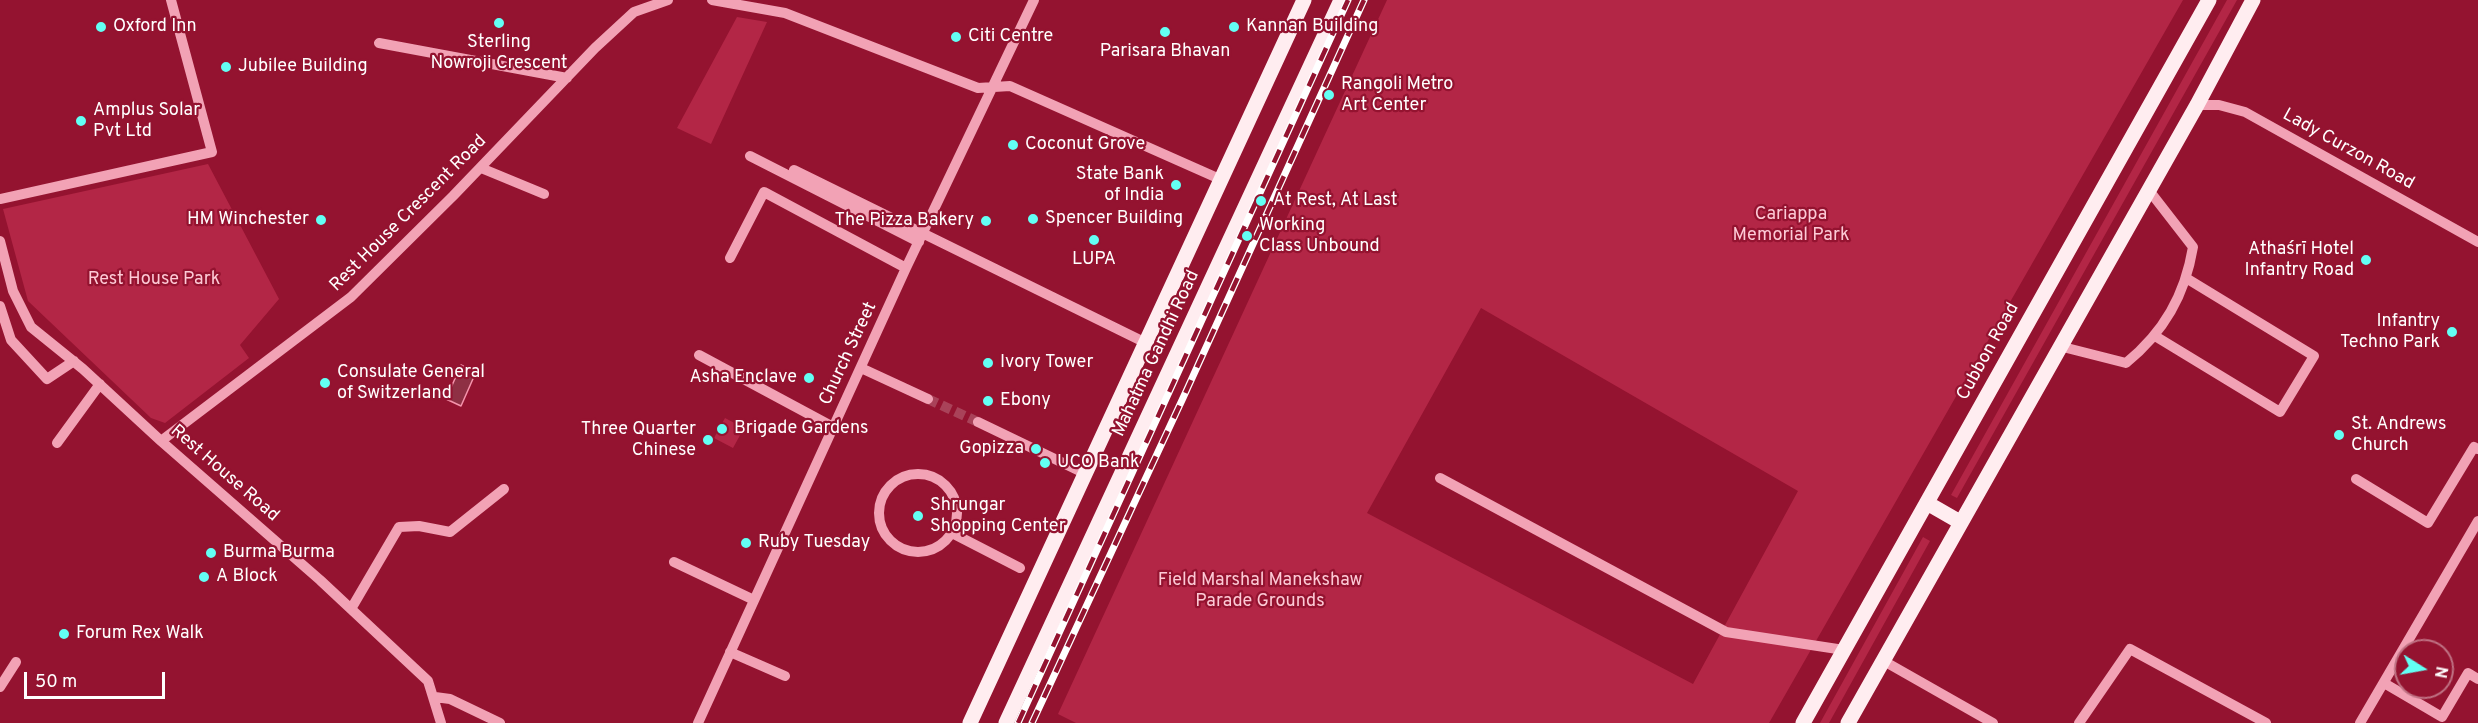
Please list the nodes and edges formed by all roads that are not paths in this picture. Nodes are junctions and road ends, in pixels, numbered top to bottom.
1 (171, 0) edge
2 (668, 0) edge
3 (712, 0) edge
4 (1034, 0) edge
5 (1304, 0) edge
6 (1341, 0) edge
7 (2209, 0) edge
8 (2253, 0) edge
9 (379, 43) dead end
10 (567, 78) junction
11 (993, 88) junction
12 (2197, 105) junction
13 (750, 156) dead end
14 (480, 168) junction
15 (794, 170) dead end
16 (1222, 180) junction
17 (2148, 189) junction
18 (544, 194) dead end
19 (0, 199) edge
20 (921, 238) junction
21 (0, 241) edge
22 (2478, 242) edge
23 (730, 258) dead end
24 (906, 268) junction
25 (2186, 278) junction
26 (13, 291) junction
27 (0, 293) edge
28 (0, 306) edge
29 (2155, 336) junction
30 (1146, 343) junction
31 (2059, 346) junction
32 (699, 355) dead end
33 (74, 361) junction
34 (861, 368) junction
35 (100, 384) junction
36 (928, 399) tunnel mouth
37 (978, 422) tunnel mouth
38 (833, 427) junction
39 (161, 441) junction
40 (57, 443) dead end
41 (2478, 449) edge
42 (1086, 474) junction
43 (1440, 478) dead end
44 (2356, 479) dead end
45 (504, 489) dead end
46 (1927, 502) junction
47 (2478, 521) edge
48 (1960, 522) junction
49 (952, 533) junction
50 (674, 562) dead end
51 (1020, 568) dead end
52 (754, 600) junction
53 (351, 609) junction
54 (1844, 650) junction
55 (730, 652) junction
56 (1882, 660) junction
57 (16, 662) dead end
58 (785, 676) dead end
59 (2478, 679) edge
60 (2384, 683) junction
61 (0, 687) edge
62 (435, 697) junction
63 (441, 723) edge
64 (500, 723) edge
65 (698, 723) edge
66 (970, 723) edge
67 (1006, 723) edge
68 (1803, 723) edge
69 (1848, 723) edge
70 (1993, 723) edge
71 (2079, 723) edge
72 (2266, 723) edge
73 (2360, 723) edge

1 - 19 street
2 - 10 street, Rest House Crescent Road
3 - 11 street
4 - 11 street, Church Street
5 - 16 main road, Mahatma Gandhi Road
6 - 67 main road, Mahatma Gandhi Road
7 - 46 main road, Cubbon Road
8 - 12 main road
9 - 10 street
10 - 14 street, Rest House Crescent Road
11 - 16 street
11 - 20 street, Church Street
12 - 17 main road
12 - 22 street, Lady Curzon Road
13 - 20 street
14 - 18 street
14 - 39 street, Rest House Crescent Road
15 - 20 street
16 - 30 main road, Mahatma Gandhi Road
17 - 25 street
17 - 31 main road
20 - 24 street, Church Street
20 - 30 street
21 - 26 street, Rest House Road
23 - 24 street
24 - 34 street, Church Street
25 - 29 street
25 - 29 street
26 - 27 street
26 - 33 street, Rest House Road
28 - 33 street
29 - 31 street
30 - 42 main road, Mahatma Gandhi Road
31 - 48 main road
32 - 38 street
33 - 35 street, Rest House Road
34 - 36 street
34 - 38 street, Church Street
35 - 39 street, Rest House Road
35 - 40 street
37 - 42 street
38 - 52 street, Church Street
39 - 53 street, Rest House Road
41 - 44 street
42 - 66 main road, Mahatma Gandhi Road
43 - 54 street
45 - 53 street
46 - 48 main road
46 - 54 main road, Cubbon Road
47 - 60 street
48 - 56 main road
49 - 49 street
49 - 51 street
50 - 52 street
52 - 55 street, Church Street
53 - 62 street, Rest House Road
54 - 68 main road, Cubbon Road
55 - 58 street
55 - 65 street, Church Street
56 - 69 main road
56 - 70 street
57 - 61 street
59 - 60 street
60 - 73 street
62 - 63 street, Rest House Road
62 - 64 street
71 - 72 street

